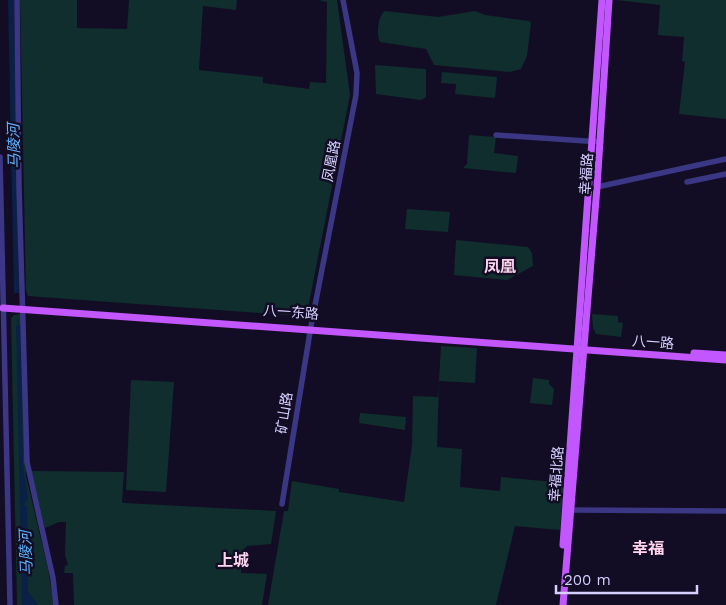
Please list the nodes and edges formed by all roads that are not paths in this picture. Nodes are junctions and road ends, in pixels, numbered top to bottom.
1 (17, 0) edge
2 (343, 0) edge
3 (597, 0) edge
4 (602, 0) edge
5 (609, 0) edge
6 (601, 15) junction
7 (496, 135) dead end
8 (597, 142) junction
9 (0, 158) edge
10 (726, 159) edge
11 (726, 174) edge
12 (687, 182) dead end
13 (597, 188) junction
14 (3, 306) junction
15 (24, 307) junction
16 (311, 328) junction
17 (581, 348) junction
18 (726, 355) edge
19 (726, 360) edge
20 (282, 504) dead end
21 (570, 510) junction
22 (726, 511) edge
23 (10, 605) edge
24 (56, 605) edge
25 (558, 605) edge
26 (563, 605) edge

1 - 15 street
2 - 16 street, 凤凰路
3 - 6 main road
4 - 6 main road, 幸福路
5 - 8 main road, 幸福路
6 - 8 main road, 幸福路
7 - 8 street
8 - 13 main road, 幸福路
8 - 17 main road, 幸福路
9 - 14 street
10 - 13 street
11 - 12 street
13 - 17 main road, 幸福路
14 - 15 main road, 八一东路
14 - 23 street
15 - 16 main road, 八一东路
15 - 24 street
16 - 17 main road, 八一东路
16 - 20 street, 矿山路
17 - 18 main road, 八一路
17 - 19 main road, 八一路
17 - 21 main road, 幸福北路
17 - 25 main road, 幸福北路
21 - 22 street
21 - 26 main road, 幸福北路

